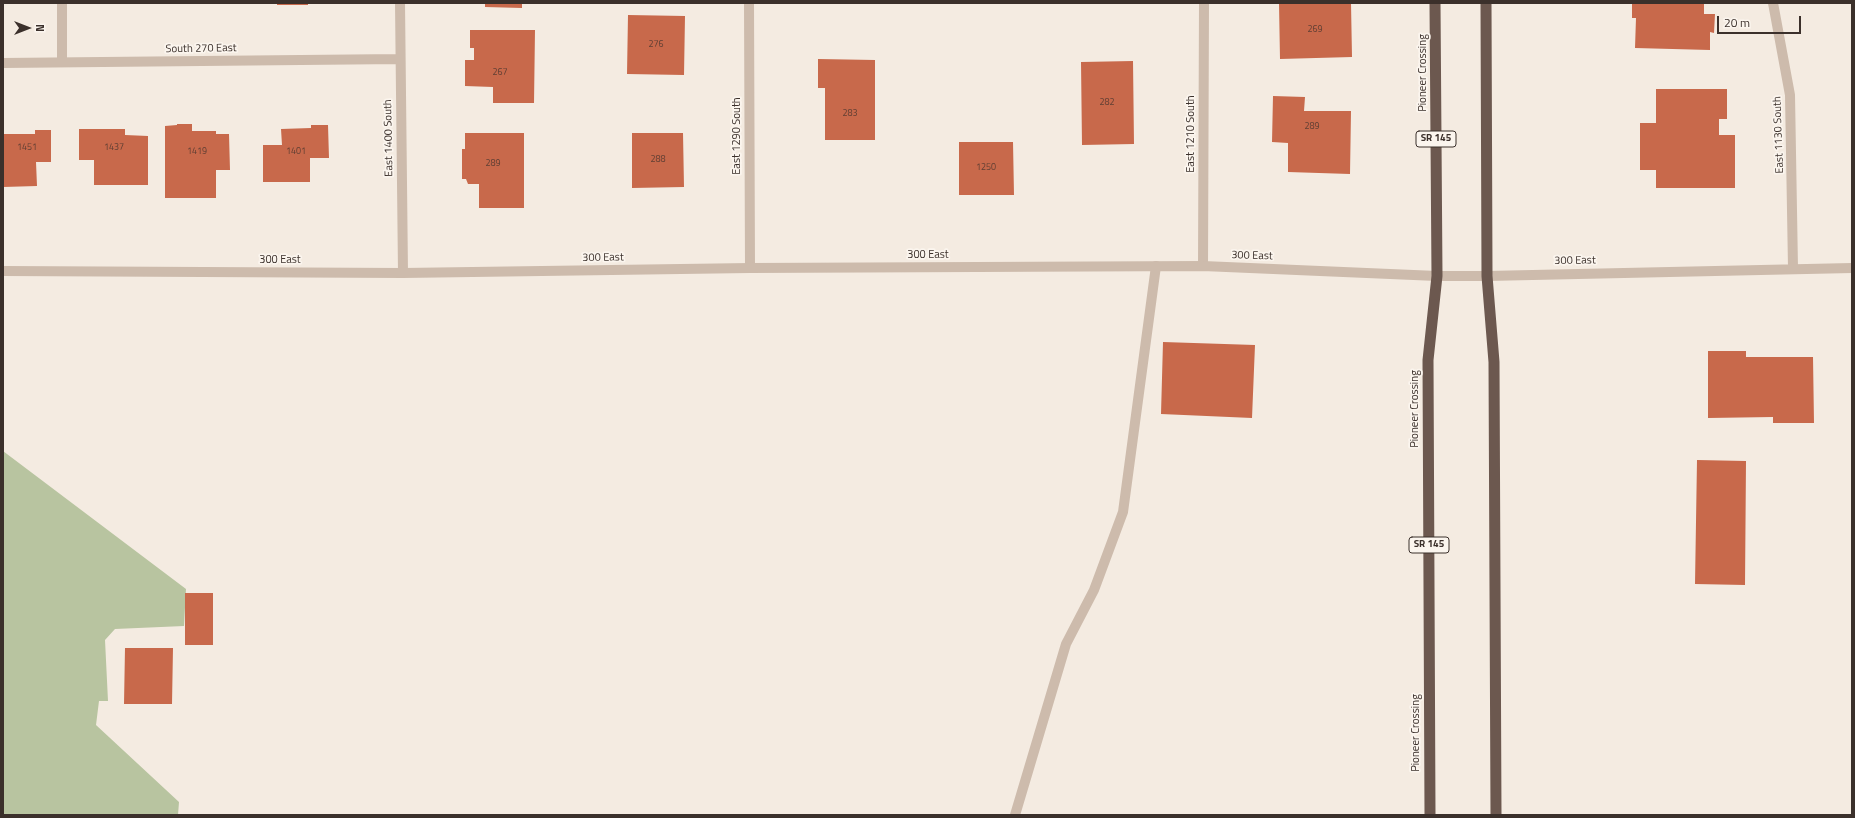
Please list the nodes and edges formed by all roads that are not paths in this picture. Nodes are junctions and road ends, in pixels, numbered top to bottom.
1 (62, 3) edge
2 (400, 3) edge
3 (749, 3) edge
4 (1204, 3) edge
5 (1435, 3) edge
6 (1486, 3) edge
7 (1773, 3) edge
8 (400, 59) junction
9 (62, 62) junction
10 (3, 63) edge
11 (1156, 266) junction
12 (1203, 266) junction
13 (750, 268) junction
14 (1793, 268) junction
15 (1852, 268) edge
16 (3, 271) edge
17 (403, 273) junction
18 (1437, 276) junction
19 (1487, 276) junction
20 (1015, 815) edge
21 (1430, 815) edge
22 (1496, 815) edge

1 - 9 street
2 - 8 street, East 1400 South
3 - 13 street, East 1290 South
4 - 12 street, East 1210 South
5 - 18 highway, Pioneer Crossing / SR 145
6 - 19 highway
7 - 14 street, East 1130 South
8 - 9 street, South 270 East
8 - 17 street, East 1400 South
9 - 10 street, South 270 East
11 - 12 street, 300 East
11 - 13 street, 300 East
11 - 20 street
12 - 18 street, 300 East
13 - 17 street, 300 East
14 - 15 street, 300 East
14 - 19 street, 300 East
16 - 17 street, 300 East
18 - 19 street, 300 East
18 - 21 highway, Pioneer Crossing / SR 145
19 - 22 highway

